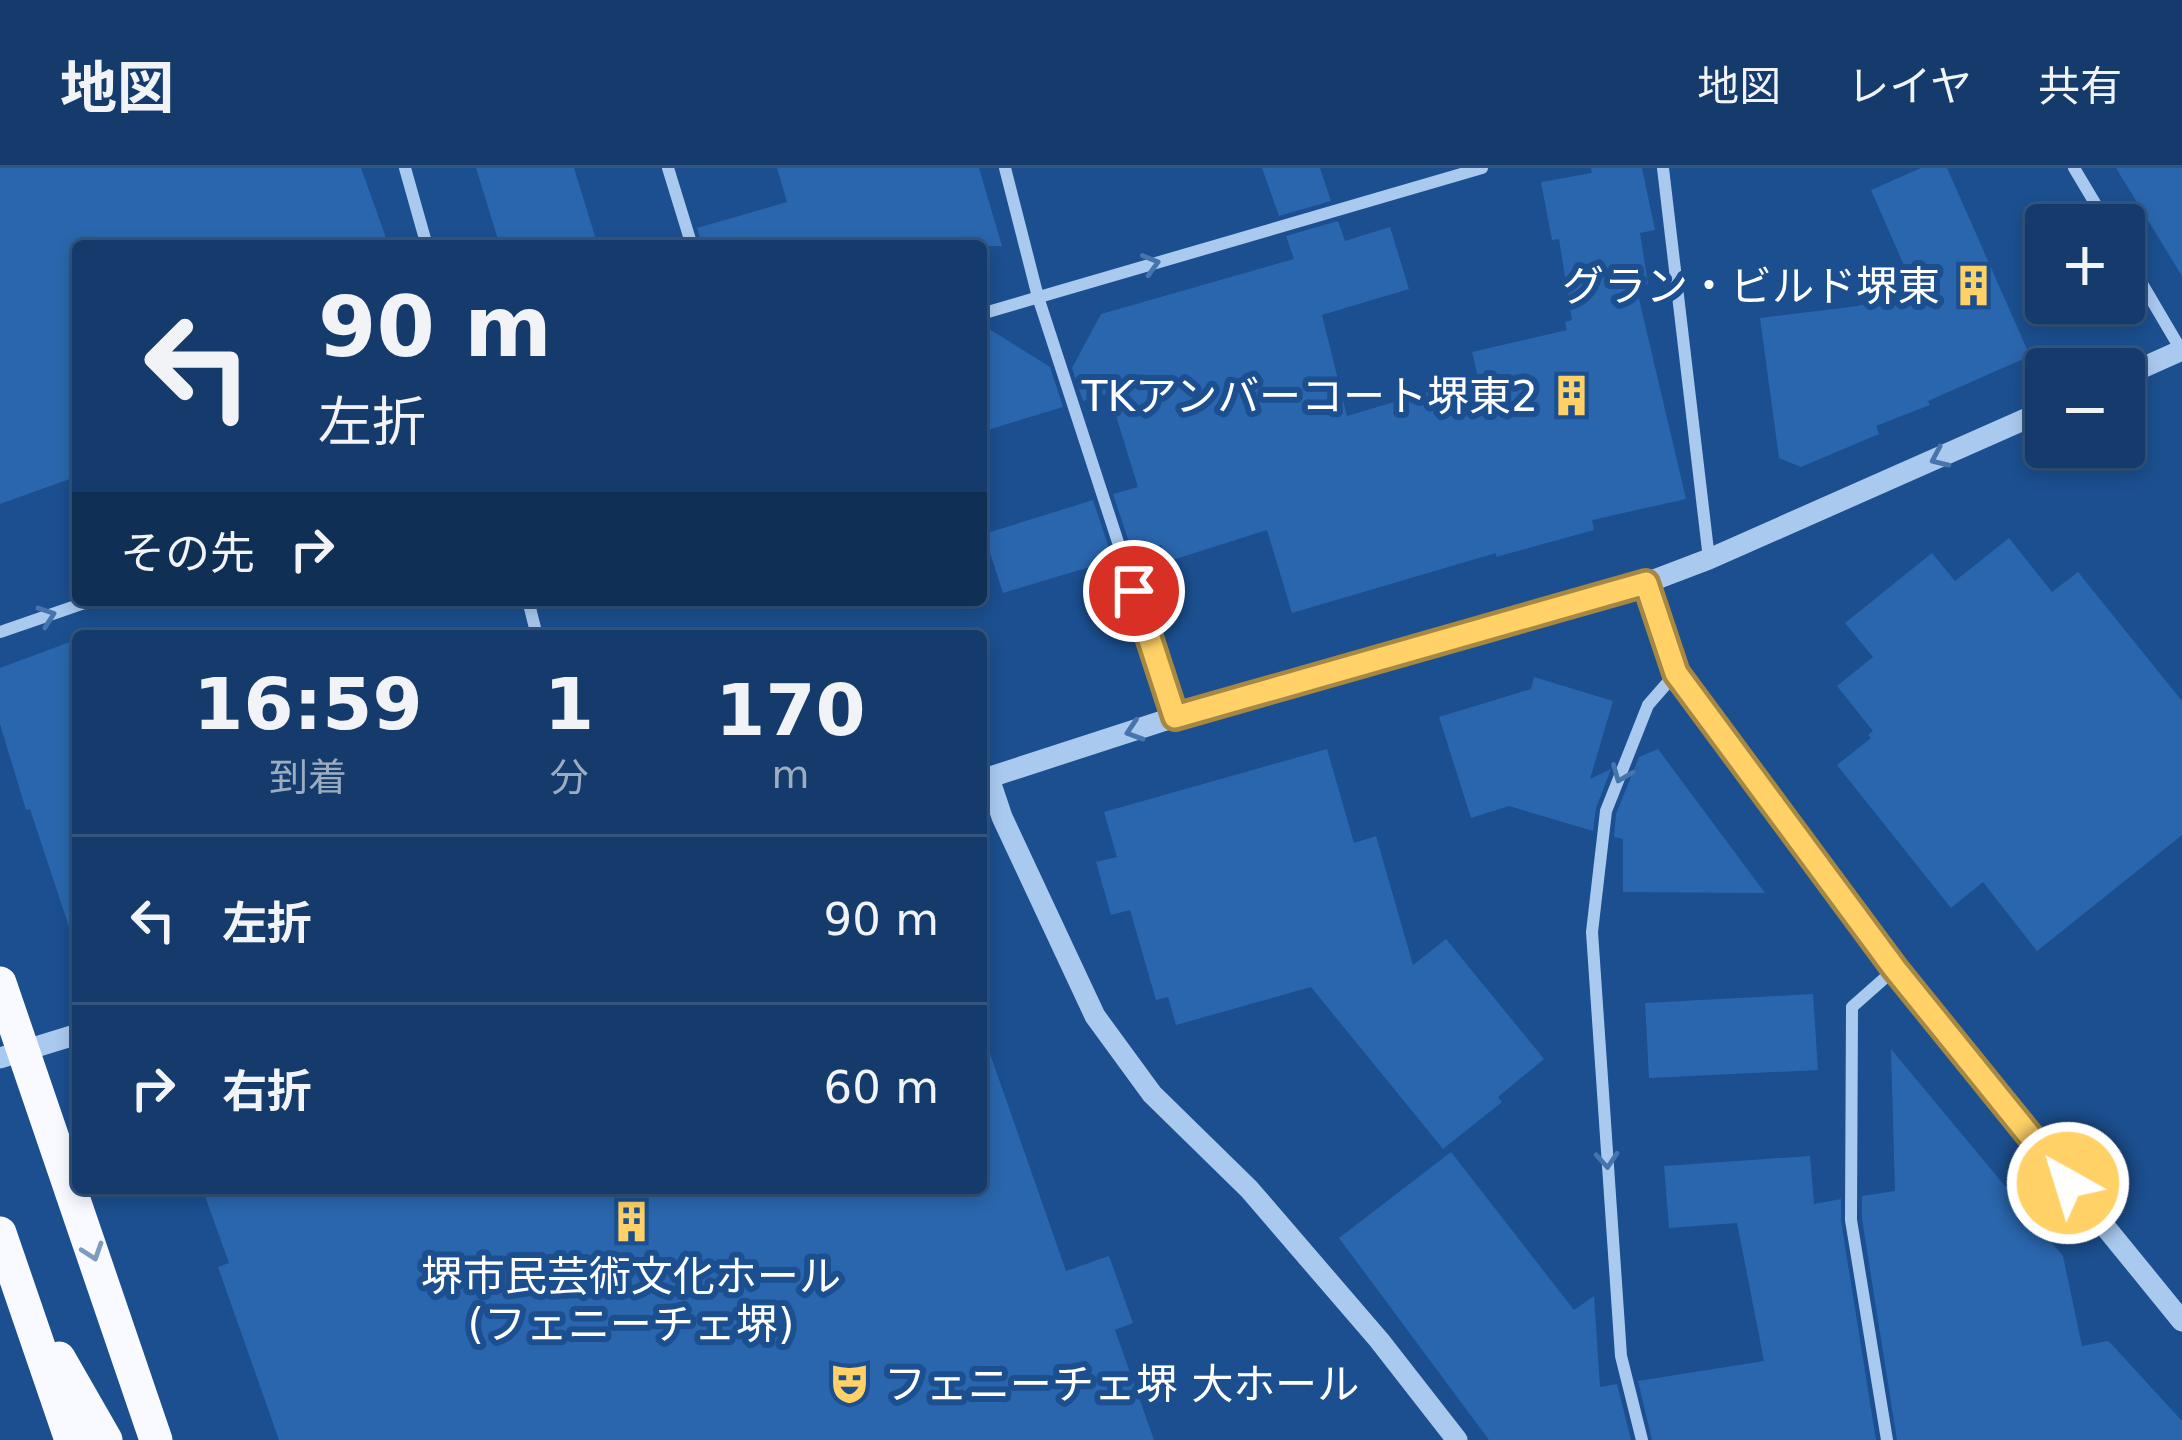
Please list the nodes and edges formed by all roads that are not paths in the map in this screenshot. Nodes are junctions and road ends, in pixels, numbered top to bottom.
1 (405, 168) edge
2 (668, 168) edge
3 (1004, 168) edge
4 (1482, 168) edge
5 (1664, 168) edge
6 (2074, 168) edge
7 (2095, 204) edge
8 (426, 240) edge
9 (690, 240) edge
10 (2145, 288) edge
11 (1038, 297) junction
12 (987, 312) edge
13 (2182, 350) edge
14 (2145, 367) edge
15 (2025, 419) edge
16 (1709, 559) junction
17 (1646, 583) junction
18 (76, 606) edge
19 (0, 632) edge
20 (1676, 673) junction
21 (1175, 717) junction
22 (987, 778) edge
23 (987, 784) edge
24 (1895, 969) junction
25 (0, 983) edge
26 (72, 1036) edge
27 (13, 1054) edge
28 (0, 1233) edge
29 (16, 1284) junction
30 (2182, 1321) edge
31 (71, 1440) edge
32 (106, 1440) edge
33 (156, 1440) edge
34 (1457, 1440) edge
35 (1642, 1440) edge
36 (1887, 1440) edge

1 - 8 street
2 - 9 street
3 - 11 street
11 -> 4 street
5 - 16 street
6 - 7 street
10 - 13 street
11 - 12 street
11 - 21 street
13 - 14 street
15 -> 16 street
16 - 17 street
17 - 20 street
17 - 21 street
19 -> 18 street
20 - 24 street
20 -> 35 street
21 -> 22 street
23 - 34 street
24 - 30 street
24 - 36 street
25 - 27 highway
26 - 27 street
27 -> 33 highway
28 - 29 highway
29 - 31 highway
29 - 32 highway

